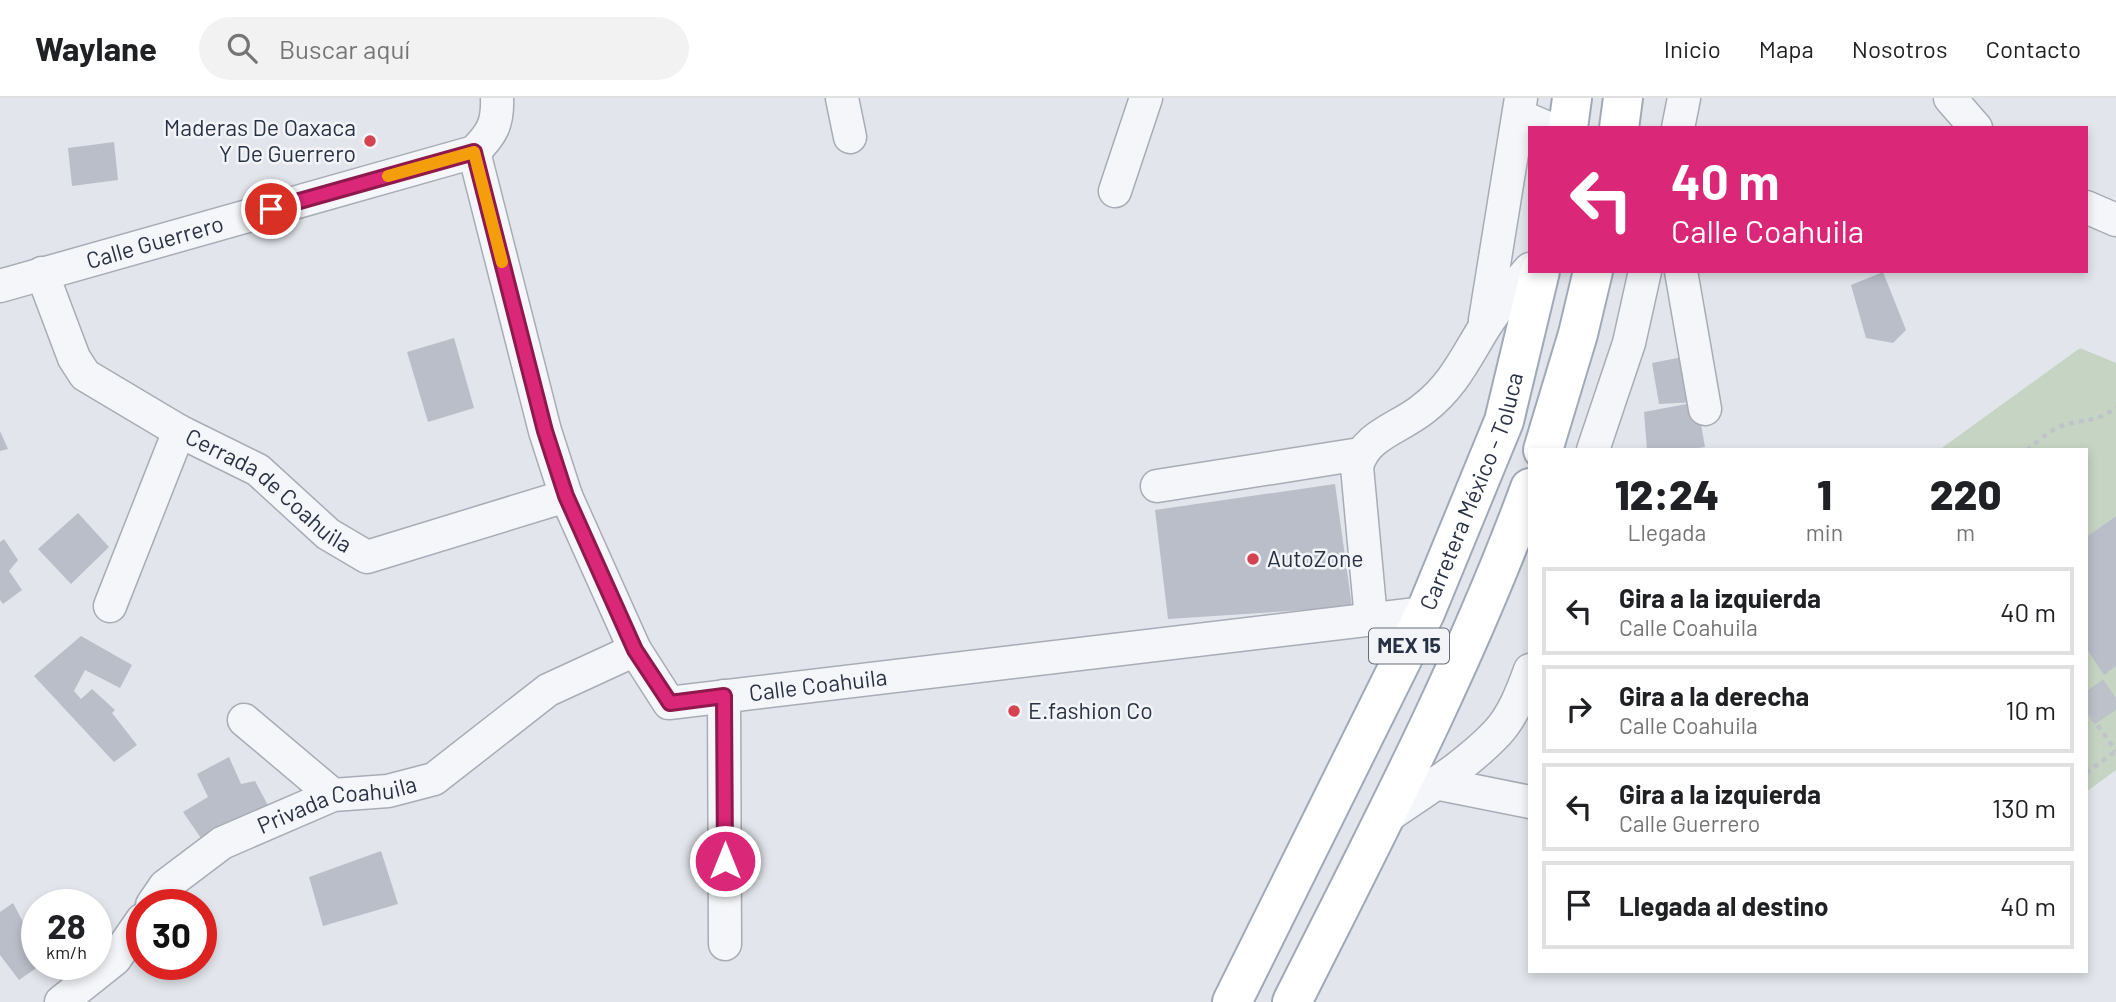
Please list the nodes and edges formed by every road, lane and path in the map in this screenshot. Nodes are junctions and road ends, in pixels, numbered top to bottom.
1 (842, 98) edge
2 (1146, 98) edge
3 (1572, 98) edge
4 (1623, 98) edge
5 (1684, 98) edge
6 (1950, 98) edge
7 (496, 109) edge
8 (1530, 114) edge
9 (1568, 126) edge
10 (1619, 126) edge
11 (1678, 126) edge
12 (1974, 126) edge
13 (850, 137) dead end
14 (474, 152) junction
15 (1115, 191) dead end
16 (2088, 208) edge
17 (2116, 220) edge
18 (1528, 271) edge
19 (42, 273) junction
20 (1540, 273) edge
21 (1593, 273) edge
22 (1645, 273) edge
23 (1681, 273) edge
24 (0, 286) edge
25 (1484, 328) junction
26 (2116, 407) edge
27 (1705, 409) dead end
28 (179, 431) junction
29 (1544, 448) edge
30 (1594, 448) edge
31 (2030, 448) edge
32 (1360, 454) junction
33 (1157, 486) dead end
34 (566, 496) junction
35 (1528, 501) edge
36 (1523, 532) edge
37 (110, 606) dead end
38 (1426, 612) junction
39 (1371, 619) junction
40 (635, 650) junction
41 (1527, 688) edge
42 (724, 696) junction
43 (2088, 712) edge
44 (244, 720) dead end
45 (2116, 751) edge
46 (2088, 772) edge
47 (1435, 783) junction
48 (333, 795) junction
49 (1528, 802) edge
50 (1384, 818) junction
51 (163, 889) edge
52 (126, 943) edge
53 (725, 944) dead end
54 (61, 1002) edge
55 (1232, 1002) edge
56 (1292, 1002) edge

1 - 13 street
2 - 15 street
3 - 9 main road
4 - 10 main road
5 - 11 street
6 - 12 street
7 - 14 street
8 - 25 street
14 - 19 street, Calle Guerrero
14 - 34 street, Calle Coahuila
16 - 17 street
18 - 25 street
19 - 24 street, Calle Guerrero
19 - 28 street, Cerrada de Coahuila
20 - 38 main road, Carretera México - Toluca / MEX 15
21 - 29 main road
22 - 30 street
23 - 27 street
25 - 32 street
26 - 31 path
28 - 34 street, Cerrada de Coahuila
28 - 37 street
32 - 33 street
32 - 39 street
34 - 40 street, Calle Coahuila
35 - 36 main road, MEX 15
36 - 50 main road, MEX 15
38 - 39 street, Calle Coahuila
38 - 55 main road, Carretera México - Toluca / MEX 15
39 - 42 street, Calle Coahuila
40 - 42 street, Calle Coahuila
40 - 48 street, Privada Coahuila
41 - 47 street
42 - 53 street
43 - 45 path
44 - 48 street
45 - 46 path
47 - 49 street
47 - 50 street
48 - 51 street, Privada Coahuila
50 - 56 main road, MEX 15
52 - 54 street

